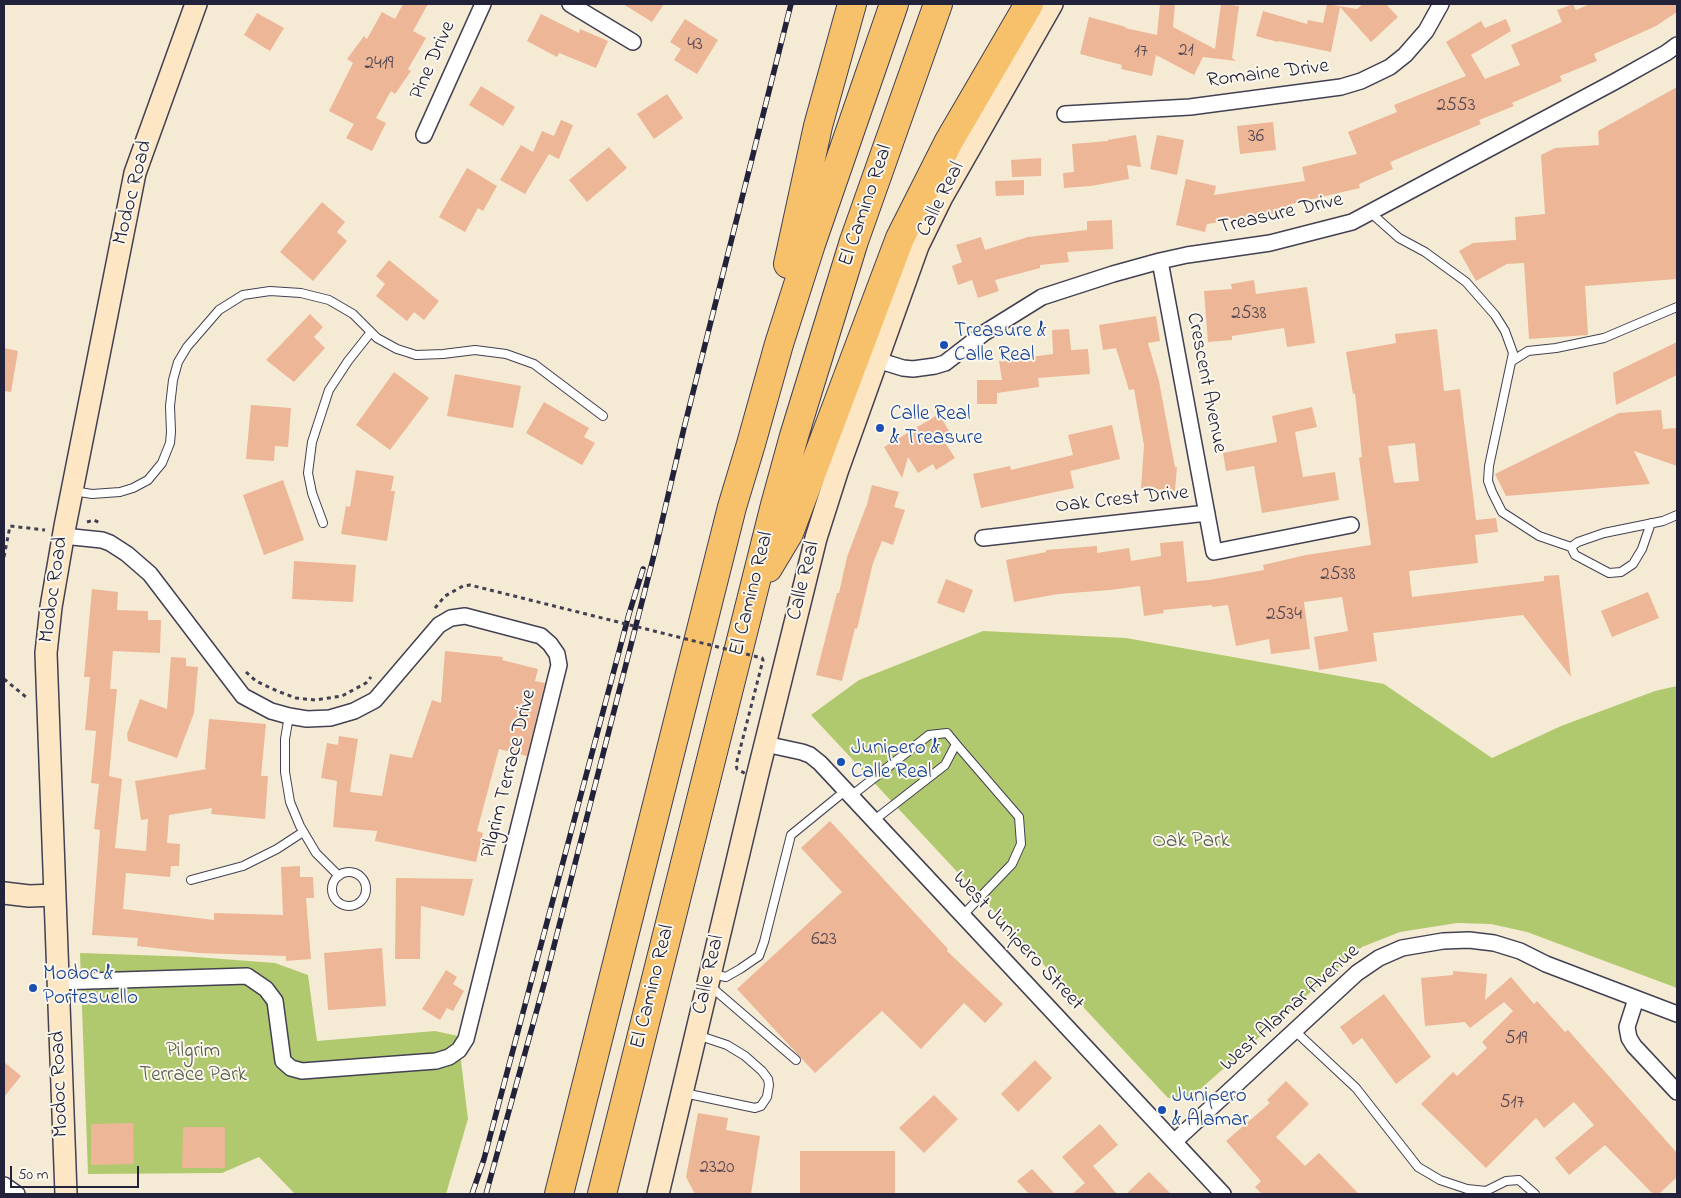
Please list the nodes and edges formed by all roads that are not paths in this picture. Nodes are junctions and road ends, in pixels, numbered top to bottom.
1 (196, 4) edge
2 (483, 4) edge
3 (570, 4) edge
4 (852, 4) edge
5 (894, 4) edge
6 (938, 4) edge
7 (1029, 4) edge
8 (1052, 4) edge
9 (1440, 4) edge
10 (633, 42) dead end
11 (1677, 44) edge
12 (1065, 114) dead end
13 (424, 135) dead end
14 (1371, 213) junction
15 (1160, 261) junction
16 (1677, 307) edge
17 (371, 332) junction
18 (877, 360) junction
19 (1512, 361) junction
20 (603, 416) dead end
21 (73, 491) junction
22 (732, 507) junction
23 (1207, 512) junction
24 (1677, 515) edge
25 (323, 522) dead end
26 (1651, 523) junction
27 (1351, 525) dead end
28 (55, 533) junction
29 (983, 538) dead end
30 (1571, 547) junction
31 (754, 593) junction
32 (289, 716) junction
33 (765, 744) junction
34 (956, 744) junction
35 (848, 794) junction
36 (873, 821) junction
37 (303, 832) junction
38 (340, 876) junction
39 (191, 880) dead end
40 (4, 893) edge
41 (55, 895) junction
42 (962, 916) junction
43 (709, 979) junction
44 (57, 982) junction
45 (1636, 999) junction
46 (1677, 1014) edge
47 (1295, 1031) junction
48 (696, 1035) junction
49 (796, 1060) dead end
50 (682, 1092) junction
51 (1677, 1092) edge
52 (1176, 1142) junction
53 (4, 1185) edge
54 (17, 1194) edge
55 (66, 1194) edge
56 (559, 1194) edge
57 (602, 1194) edge
58 (658, 1194) edge
59 (1224, 1194) edge
60 (1535, 1194) edge

1 - 21 street, Modoc Road
2 - 13 street, Pine Drive
3 - 10 street
4 - 22 highway
5 - 22 highway, El Camino Real
6 - 31 highway, El Camino Real
7 - 31 highway
8 - 18 street, Calle Real
9 - 12 street, Romaine Drive
11 - 14 street, Treasure Drive
14 - 15 street, Treasure Drive
14 - 19 lane
15 - 18 street, Treasure Drive
15 - 23 street, Crescent Avenue
16 - 19 lane
17 - 20 lane
17 - 21 lane
17 - 25 lane
18 - 33 street, Calle Real
19 - 30 lane
21 - 28 street, Modoc Road
22 - 56 highway, El Camino Real
23 - 27 street, Oak Crest Drive
23 - 29 street, Oak Crest Drive
24 - 26 lane
26 - 30 lane
26 - 30 lane
28 - 32 street, Pilgrim Terrace Drive
28 - 41 street, Modoc Road
31 - 57 highway, El Camino Real
32 - 37 lane
32 - 44 street, Pilgrim Terrace Drive
33 - 35 street, West Junipero Street
33 - 43 street, Calle Real
34 - 35 lane
34 - 36 lane
34 - 42 lane
35 - 36 street, West Junipero Street
35 - 43 lane
36 - 42 street, West Junipero Street
37 - 38 lane
37 - 39 lane
38 - 38 lane
40 - 41 street
41 - 44 street, Modoc Road
42 - 52 street, West Junipero Street
43 - 48 street, Calle Real
43 - 49 lane
44 - 55 street, Modoc Road
45 - 46 street, West Alamar Avenue
45 - 47 street, West Alamar Avenue
45 - 51 street
47 - 52 street, West Alamar Avenue
47 - 60 lane
48 - 50 street, Calle Real
48 - 50 lane
50 - 58 street, Calle Real
52 - 59 street, West Junipero Street
53 - 54 street

